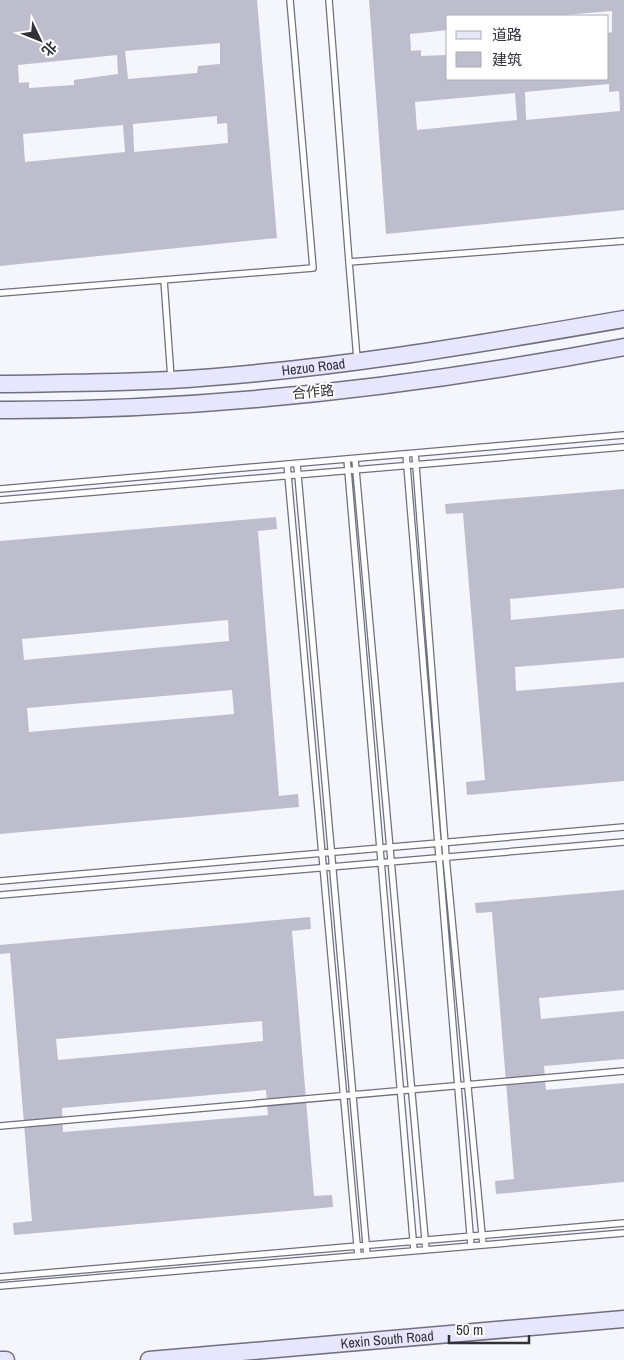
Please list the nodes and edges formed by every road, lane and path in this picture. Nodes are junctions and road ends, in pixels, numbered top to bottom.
1 (290, 0) edge
2 (329, 0) edge
3 (624, 241) edge
4 (349, 262) junction
5 (164, 280) junction
6 (0, 293) edge
7 (624, 319) edge
8 (624, 347) edge
9 (357, 361) junction
10 (172, 380) junction
11 (0, 384) edge
12 (0, 410) edge
13 (624, 435) edge
14 (624, 447) edge
15 (415, 453) junction
16 (406, 454) junction
17 (347, 459) junction
18 (355, 459) junction
19 (287, 464) junction
20 (298, 464) junction
21 (407, 465) junction
22 (415, 465) junction
23 (348, 470) junction
24 (356, 470) junction
25 (298, 474) junction
26 (288, 476) junction
27 (0, 489) edge
28 (0, 500) edge
29 (624, 828) edge
30 (624, 842) edge
31 (438, 843) junction
32 (446, 843) junction
33 (390, 847) junction
34 (380, 848) junction
35 (332, 852) junction
36 (322, 853) junction
37 (446, 857) junction
38 (439, 858) junction
39 (381, 862) junction
40 (391, 862) junction
41 (333, 866) junction
42 (323, 867) junction
43 (0, 881) edge
44 (0, 895) edge
45 (624, 1071) edge
46 (466, 1085) junction
47 (458, 1086) junction
48 (412, 1090) junction
49 (400, 1091) junction
50 (353, 1095) junction
51 (344, 1096) junction
52 (0, 1126) edge
53 (624, 1223) edge
54 (624, 1233) edge
55 (482, 1236) junction
56 (470, 1237) junction
57 (425, 1240) junction
58 (413, 1242) junction
59 (483, 1245) junction
60 (358, 1246) junction
61 (366, 1246) junction
62 (470, 1246) junction
63 (426, 1250) junction
64 (414, 1251) junction
65 (367, 1255) junction
66 (358, 1256) junction
67 (0, 1277) edge
68 (0, 1285) edge
69 (624, 1319) edge
70 (0, 1360) edge
71 (6, 1360) edge
72 (150, 1360) edge

1 - 5 lane
2 - 4 lane
3 - 4 lane
4 - 9 lane
5 - 6 lane
5 - 10 lane
7 - 9 main road, Hezuo Road
8 - 12 main road, 合作路
9 - 10 main road, Hezuo Road
10 - 11 main road, Hezuo Road
13 - 15 lane
14 - 22 lane
15 - 16 lane
15 - 22 lane
16 - 18 lane
16 - 21 lane
17 - 18 lane
17 - 20 lane
17 - 23 lane
18 - 24 lane
19 - 20 lane
19 - 26 lane
19 - 27 lane
20 - 25 lane
21 - 22 lane
21 - 24 lane
21 - 31 lane
22 - 32 lane
23 - 24 lane
23 - 25 lane
23 - 34 lane
24 - 33 lane
25 - 26 lane
25 - 35 lane
26 - 28 lane
26 - 36 lane
29 - 32 lane
30 - 37 lane
31 - 32 lane
31 - 33 lane
31 - 38 lane
32 - 37 lane
33 - 34 lane
33 - 40 lane
34 - 35 lane
34 - 39 lane
35 - 36 lane
35 - 41 lane
36 - 42 lane
36 - 43 lane
37 - 38 lane
37 - 46 lane
38 - 40 lane
38 - 47 lane
39 - 40 lane
39 - 41 lane
39 - 49 lane
40 - 48 lane
41 - 42 lane
41 - 50 lane
42 - 44 lane
42 - 51 lane
45 - 46 lane
46 - 47 lane
46 - 55 lane
47 - 48 lane
47 - 56 lane
48 - 49 lane
48 - 57 lane
49 - 50 lane
49 - 58 lane
50 - 51 lane
50 - 61 lane
51 - 52 lane
51 - 60 lane
53 - 55 lane
54 - 59 lane
55 - 56 lane
55 - 59 lane
56 - 57 lane
56 - 62 lane
57 - 58 lane
57 - 63 lane
58 - 61 lane
58 - 64 lane
59 - 62 lane
60 - 61 lane
60 - 66 lane
60 - 67 lane
61 - 65 lane
62 - 63 lane
63 - 64 lane
64 - 65 lane
65 - 66 lane
66 - 68 lane
69 - 72 main road, Kexin South Road
70 - 71 main road

